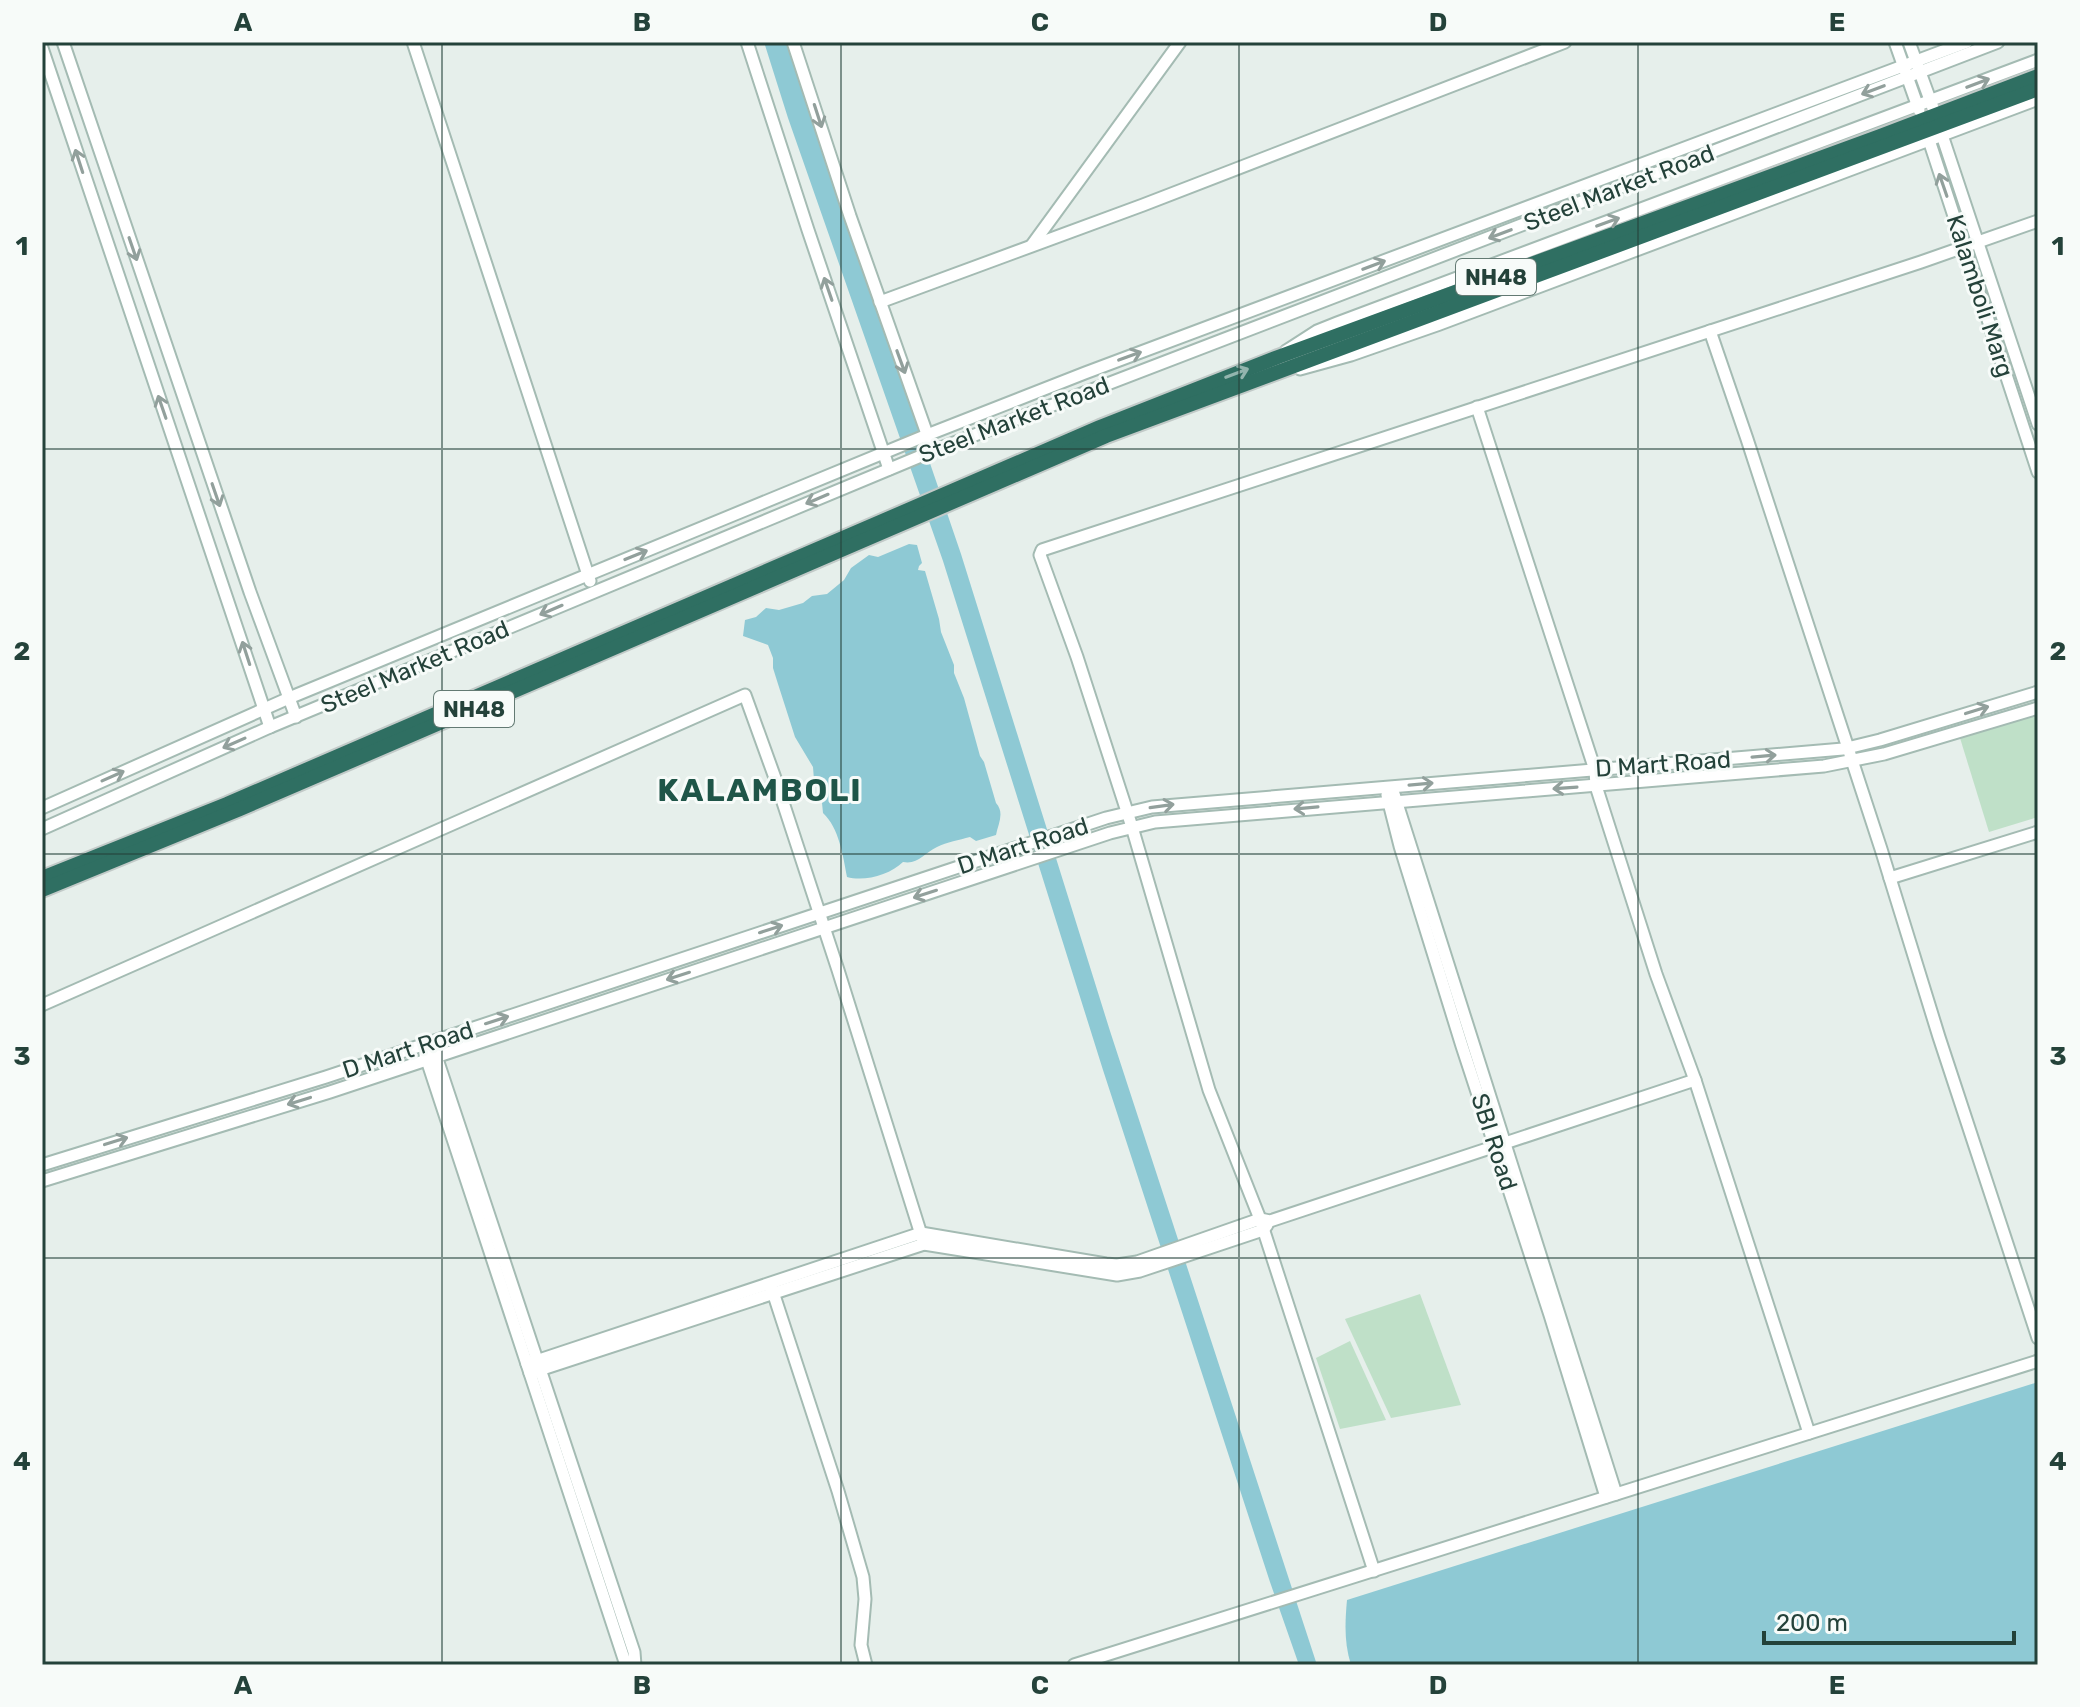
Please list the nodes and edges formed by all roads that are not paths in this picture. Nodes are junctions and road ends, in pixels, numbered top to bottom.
1 (63, 42) edge
2 (413, 42) edge
3 (747, 42) edge
4 (793, 42) edge
5 (1180, 42) edge
6 (1565, 42) edge
7 (1895, 42) edge
8 (1909, 42) edge
9 (1967, 42) edge
10 (1998, 42) edge
11 (42, 48) edge
12 (2038, 60) edge
13 (1918, 66) junction
14 (1905, 71) junction
15 (2038, 76) edge
16 (2038, 89) edge
17 (2038, 99) edge
18 (1930, 122) junction
19 (2038, 221) edge
20 (1978, 242) junction
21 (1964, 246) junction
22 (1031, 247) junction
23 (1307, 290) junction
24 (880, 302) junction
25 (1314, 305) junction
26 (1710, 331) junction
27 (1279, 364) junction
28 (1477, 407) junction
29 (2038, 424) edge
30 (927, 435) junction
31 (933, 451) junction
32 (884, 453) junction
33 (889, 469) junction
34 (2038, 472) edge
35 (902, 518) junction
36 (588, 575) junction
37 (594, 592) junction
38 (2038, 692) edge
39 (289, 698) junction
40 (2038, 708) edge
41 (264, 709) junction
42 (296, 717) junction
43 (270, 727) junction
44 (1848, 747) junction
45 (1852, 762) junction
46 (1595, 770) junction
47 (1388, 786) junction
48 (1596, 786) junction
49 (1393, 801) junction
50 (42, 808) edge
51 (1127, 813) junction
52 (1132, 827) junction
53 (42, 829) edge
54 (2038, 832) edge
55 (42, 878) edge
56 (1890, 878) junction
57 (42, 890) edge
58 (819, 913) junction
59 (824, 928) junction
60 (42, 1005) edge
61 (426, 1044) junction
62 (431, 1058) junction
63 (1695, 1080) junction
64 (215, 1111) junction
65 (220, 1125) junction
66 (1500, 1145) junction
67 (42, 1165) edge
68 (42, 1181) edge
69 (1264, 1224) junction
70 (923, 1239) junction
71 (772, 1289) junction
72 (2038, 1338) edge
73 (2038, 1361) edge
74 (533, 1367) junction
75 (1809, 1433) junction
76 (1611, 1495) junction
77 (1374, 1571) junction
78 (626, 1665) edge
79 (635, 1665) edge
80 (866, 1665) edge
81 (1074, 1665) edge

1 -> 39 street
2 - 36 street
32 -> 3 street
4 -> 24 street
5 - 22 street
6 - 22 street
7 - 14 street
8 - 13 street
9 - 13 street, Steel Market Road
10 - 13 street, Steel Market Road
41 -> 11 street
18 -> 12 street
13 - 14 street, Steel Market Road
13 - 18 street
14 - 18 street
23 -> 14 street, Steel Market Road
14 -> 25 street, Steel Market Road
15 - 18 highway, NH48
16 - 18 highway, NH48
17 - 18 street
18 - 20 street, Kalamboli Marg
21 -> 18 street, Kalamboli Marg
18 - 27 highway, NH48
18 - 27 street
19 - 20 street
20 - 21 street
20 - 29 street, Kalamboli Marg
21 - 26 street
21 - 34 street, Kalamboli Marg
22 - 24 street
23 - 25 street
30 -> 23 street, Steel Market Road
24 -> 30 street
25 - 31 street, Steel Market Road
26 - 28 street
26 - 44 street
27 - 35 highway, NH48
28 - 46 street
28 - 51 street
30 - 31 street
30 - 32 street, Steel Market Road
31 - 33 street, Steel Market Road
32 - 33 street
36 -> 32 street, Steel Market Road
33 -> 37 street, Steel Market Road
35 - 55 highway, NH48
35 - 57 highway, NH48
36 - 37 street
36 - 39 street, Steel Market Road
37 -> 42 street, Steel Market Road
44 -> 38 street, D Mart Road
39 - 41 street, Steel Market Road
39 - 42 street
40 - 45 street, D Mart Road
41 - 43 street
50 -> 41 street, Steel Market Road
42 - 43 street, Steel Market Road
43 -> 53 street, Steel Market Road
44 - 45 street
46 -> 44 street, D Mart Road
45 - 48 street, D Mart Road
45 - 56 street
47 -> 46 street, D Mart Road
46 - 48 street
47 - 49 street, SBI Road
51 -> 47 street, D Mart Road
48 -> 49 street, D Mart Road
48 - 63 street
49 -> 52 street, D Mart Road
49 - 66 street, SBI Road
51 - 52 street
51 - 58 street, D Mart Road
52 -> 59 street, D Mart Road
52 - 69 street
54 - 56 street
56 - 72 street
58 - 59 street
58 - 60 street
61 -> 58 street, D Mart Road
59 -> 62 street, D Mart Road
59 - 70 street
61 - 62 street
61 - 64 street, D Mart Road
62 -> 65 street, D Mart Road
62 - 74 street
63 - 66 street
63 - 75 street
64 - 65 street
67 -> 64 street, D Mart Road
65 - 68 street, D Mart Road
66 - 69 street
66 - 76 street, SBI Road
69 - 70 street
69 - 77 street
70 - 71 street
71 - 74 street
71 - 80 street
73 - 75 street
74 - 78 street
74 - 79 street
75 - 76 street
76 - 77 street
77 - 81 street

